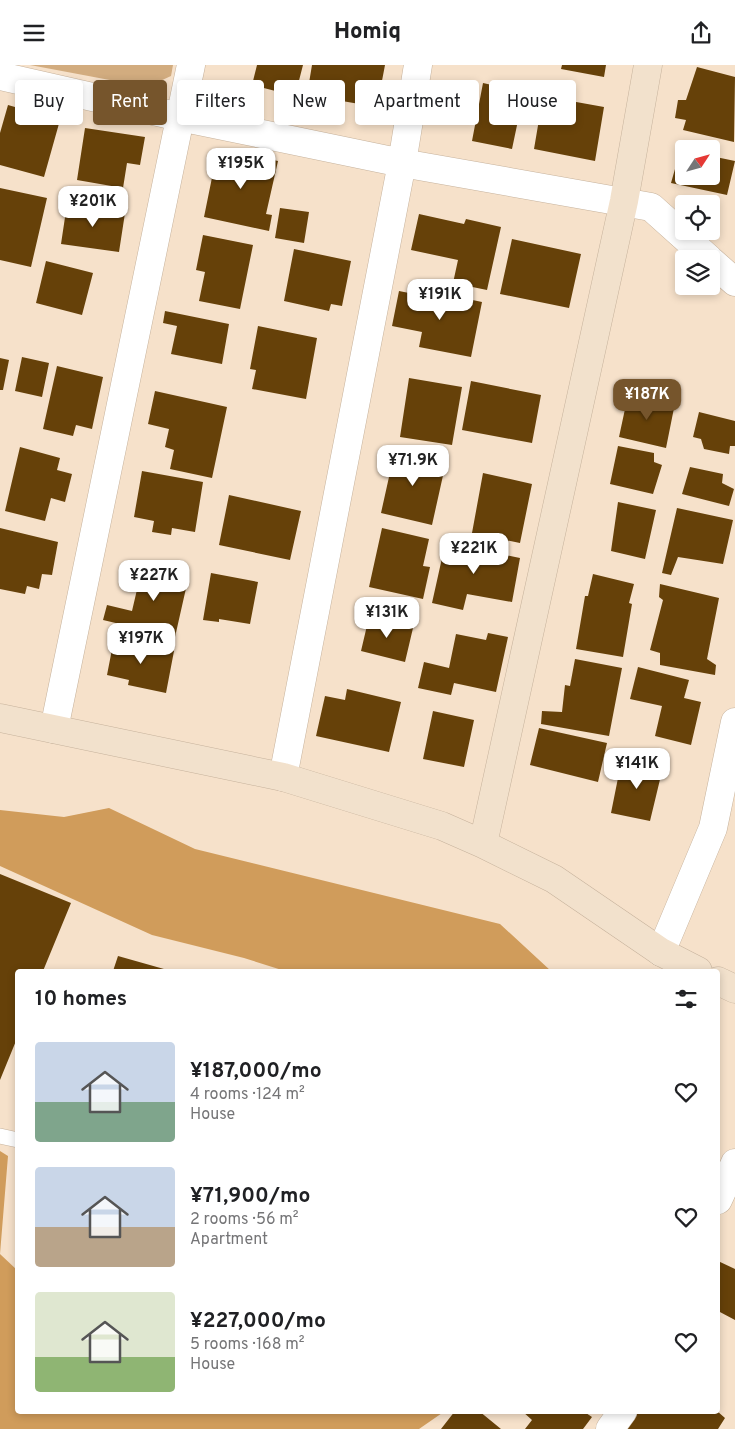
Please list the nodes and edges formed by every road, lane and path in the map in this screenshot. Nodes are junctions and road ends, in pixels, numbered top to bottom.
1 (191, 65) edge
2 (418, 65) edge
3 (648, 65) edge
4 (0, 75) edge
5 (188, 80) edge
6 (177, 116) edge
7 (178, 125) edge
8 (219, 125) edge
9 (402, 163) junction
10 (624, 201) junction
11 (699, 250) edge
12 (720, 269) edge
13 (735, 282) edge
14 (0, 718) edge
15 (735, 721) edge
16 (54, 729) junction
17 (283, 777) junction
18 (483, 844) junction
19 (661, 953) junction
20 (694, 969) edge
21 (720, 982) edge
22 (735, 989) edge
23 (0, 1136) edge
24 (15, 1139) edge
25 (735, 1163) edge
26 (720, 1196) edge
27 (621, 1414) edge
28 (610, 1429) edge

1 - 5 street
2 - 9 street
3 - 10 street
4 - 6 street
7 - 16 street
8 - 9 street
9 - 10 street
9 - 17 street
10 - 11 street
10 - 18 street
12 - 13 street
14 - 16 street
15 - 19 street
16 - 17 street
17 - 18 street
18 - 19 street
19 - 20 street
21 - 22 street
23 - 24 lane
25 - 26 street
27 - 28 street

